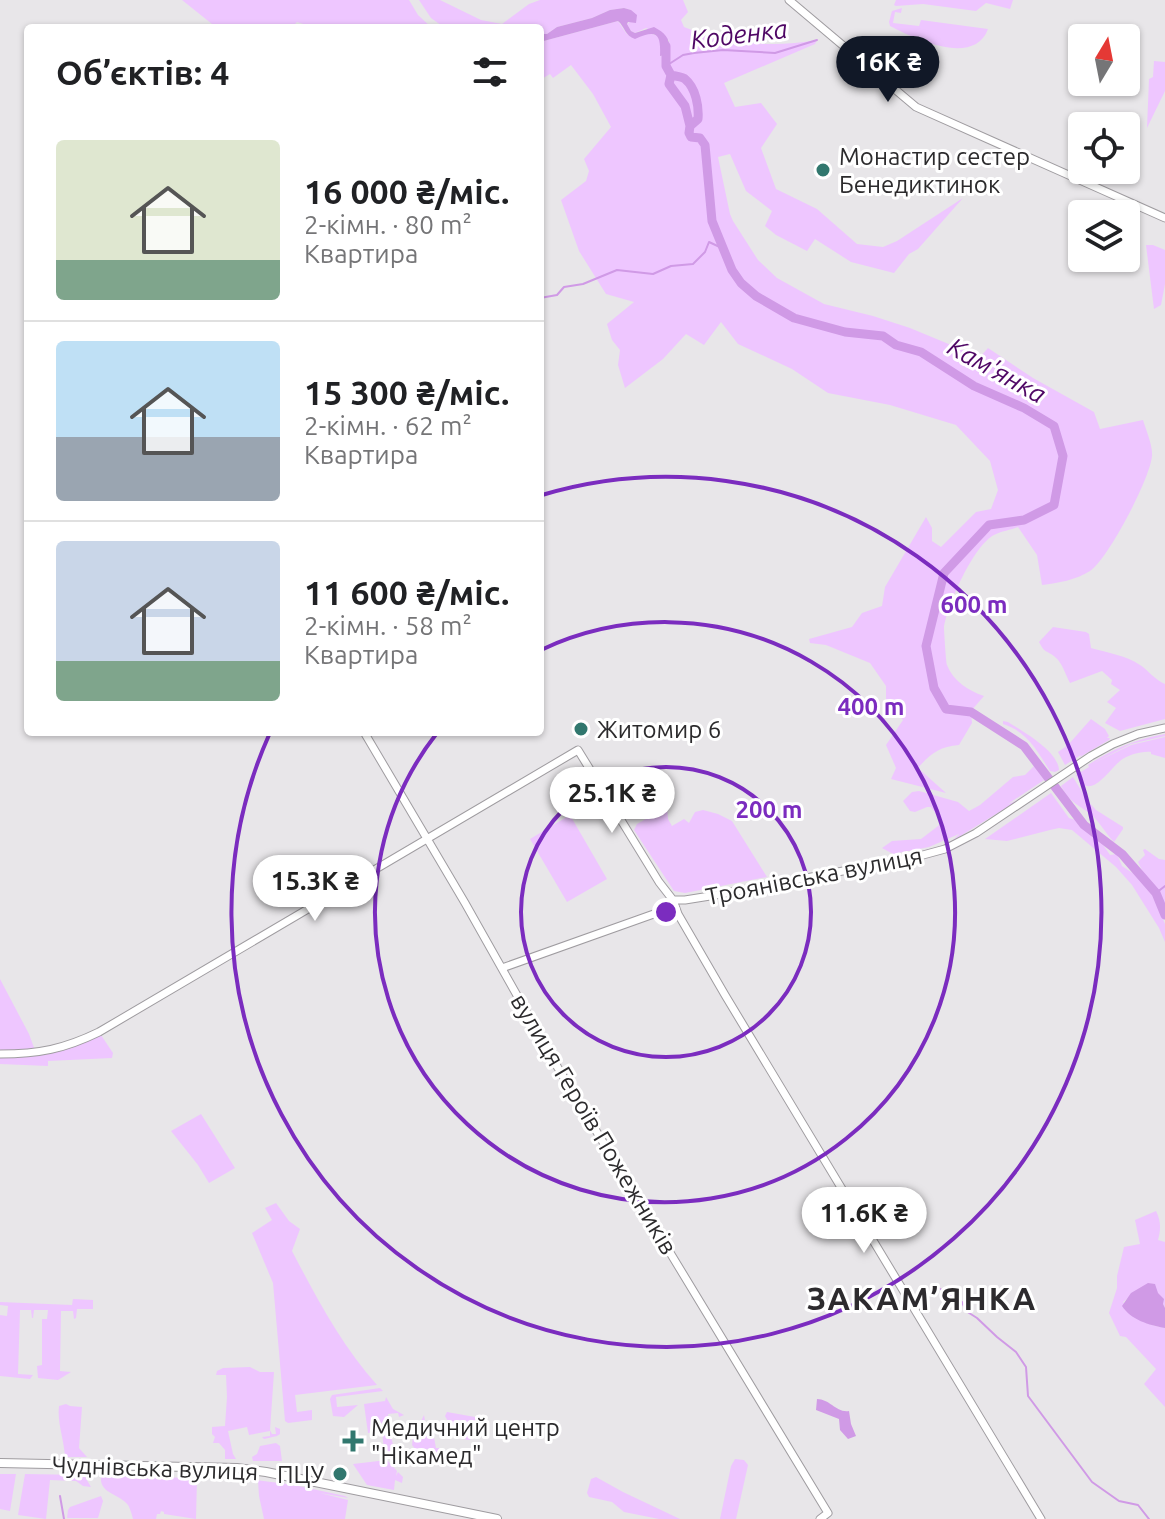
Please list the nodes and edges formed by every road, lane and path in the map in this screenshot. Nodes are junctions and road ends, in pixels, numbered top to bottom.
1 (789, 0) edge
2 (1165, 218) edge
3 (1165, 728) edge
4 (366, 736) edge
5 (428, 838) junction
6 (673, 900) junction
7 (502, 968) junction
8 (0, 1054) edge
9 (0, 1465) edge
10 (480, 1519) edge
11 (497, 1519) edge
12 (820, 1519) edge
13 (1041, 1519) edge

1 - 2 street
3 - 6 street, Троянівська вулиця
4 - 5 street, вулиця Героїв Пожежників
5 - 6 street
5 - 7 street, вулиця Героїв Пожежників
5 - 8 street
6 - 7 street, Троянівська вулиця
6 - 13 street
7 - 12 street, вулиця Героїв Пожежників
9 - 10 main road, Чуднівська вулиця
9 - 11 main road, Чуднівська вулиця

